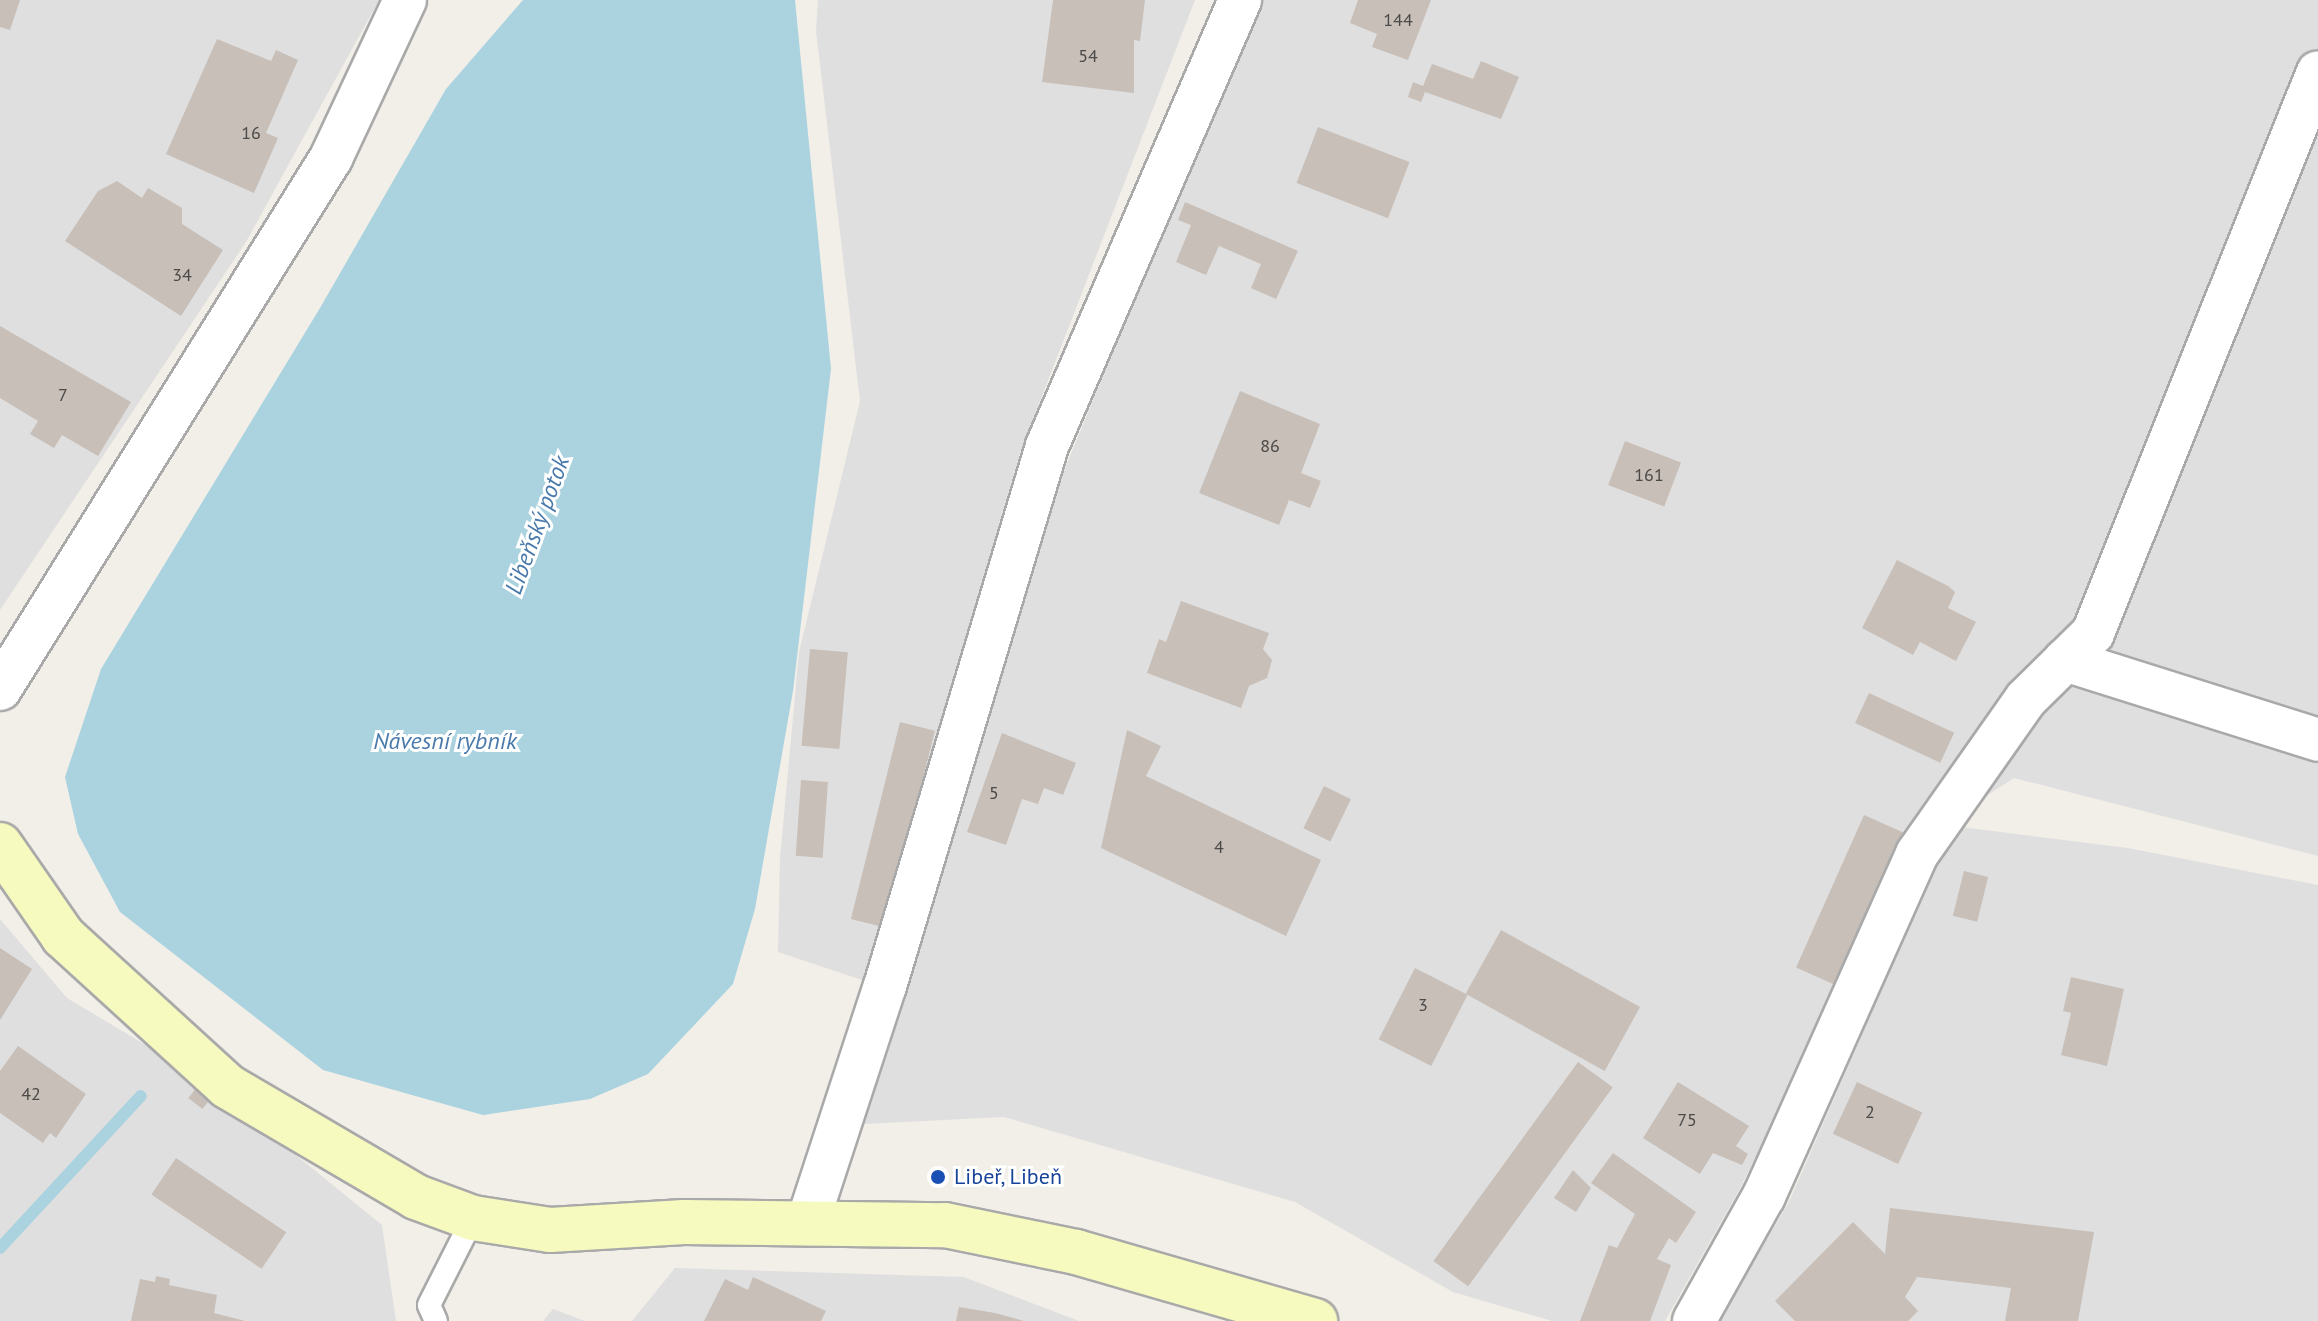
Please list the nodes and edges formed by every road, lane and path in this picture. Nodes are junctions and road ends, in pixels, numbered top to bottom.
1 (405, 0) edge
2 (1240, 0) edge
3 (2318, 72) edge
4 (2065, 660) junction
5 (0, 689) edge
6 (2318, 740) edge
7 (0, 845) edge
8 (473, 1218) junction
9 (807, 1224) junction
10 (436, 1321) edge
11 (1315, 1321) edge
12 (1694, 1321) edge

1 - 5 street
2 - 9 street
3 - 4 street
4 - 6 street
4 - 12 street
7 - 8 street
8 - 9 street
8 - 10 lane
9 - 11 street

